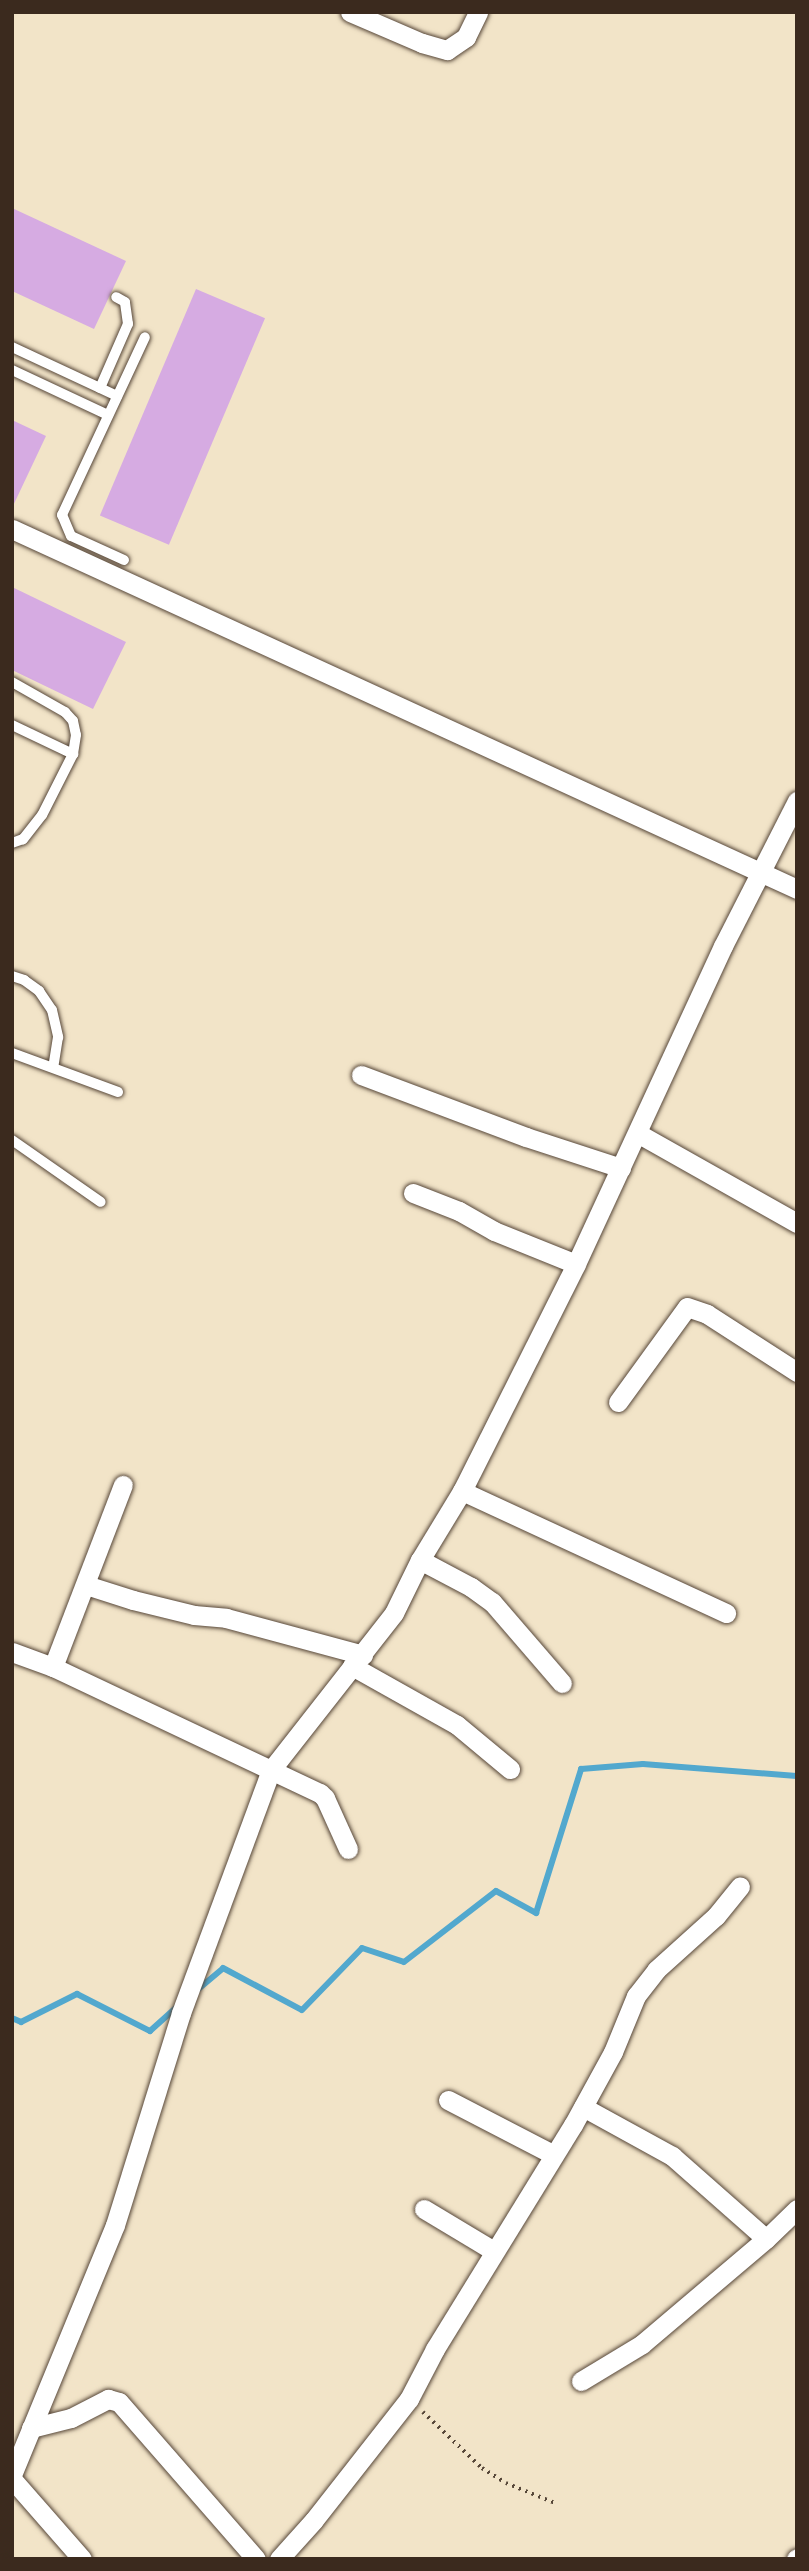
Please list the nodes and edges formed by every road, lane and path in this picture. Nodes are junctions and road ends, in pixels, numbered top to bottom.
1 (351, 12) edge
2 (478, 12) edge
3 (116, 297) dead end
4 (145, 337) dead end
5 (12, 347) edge
6 (12, 370) edge
7 (100, 388) junction
8 (117, 396) junction
9 (108, 415) junction
10 (12, 529) edge
11 (124, 560) dead end
12 (12, 682) edge
13 (12, 725) edge
14 (73, 754) junction
15 (797, 802) edge
16 (12, 843) edge
17 (761, 873) junction
18 (796, 887) edge
19 (12, 976) edge
20 (12, 1053) edge
21 (52, 1067) junction
22 (361, 1075) dead end
23 (118, 1092) dead end
24 (639, 1134) junction
25 (12, 1140) edge
26 (621, 1168) junction
27 (413, 1192) dead end
28 (101, 1202) dead end
29 (797, 1223) edge
30 (576, 1264) junction
31 (797, 1372) edge
32 (618, 1402) dead end
33 (123, 1485) dead end
34 (462, 1491) junction
35 (421, 1560) junction
36 (86, 1585) junction
37 (726, 1614) dead end
38 (12, 1652) edge
39 (357, 1660) junction
40 (53, 1667) junction
41 (562, 1683) dead end
42 (510, 1769) dead end
43 (271, 1770) junction
44 (348, 1849) dead end
45 (740, 1886) dead end
46 (448, 2101) dead end
47 (583, 2107) junction
48 (554, 2155) junction
49 (424, 2209) dead end
50 (797, 2209) edge
51 (766, 2239) junction
52 (494, 2251) junction
53 (581, 2381) dead end
54 (409, 2399) junction
55 (24, 2431) edge
56 (12, 2477) edge
57 (555, 2503) dead end
58 (82, 2559) edge
59 (256, 2559) edge
60 (279, 2559) edge

1 - 2 street
3 - 7 lane
4 - 8 lane
5 - 7 lane
6 - 9 lane
7 - 8 lane
8 - 9 lane
9 - 11 lane
10 - 17 street
12 - 14 lane
13 - 14 lane
14 - 16 lane
15 - 17 street
17 - 18 street
17 - 24 street
19 - 21 lane
20 - 21 lane
21 - 23 lane
22 - 26 street
24 - 26 street
24 - 29 street
25 - 28 lane
26 - 30 street
27 - 30 street
30 - 34 street
31 - 32 street
33 - 36 street
34 - 35 street
34 - 37 street
35 - 39 street
35 - 41 street
36 - 39 street
36 - 40 street
38 - 40 street
39 - 42 street
39 - 43 street
40 - 43 street
43 - 44 street
43 - 55 street
45 - 47 street
46 - 48 street
47 - 48 street
47 - 51 street
48 - 52 street
49 - 52 street
50 - 51 street
51 - 53 street
52 - 54 street
54 - 57 path
54 - 60 street
55 - 56 street
55 - 59 street
56 - 58 street

